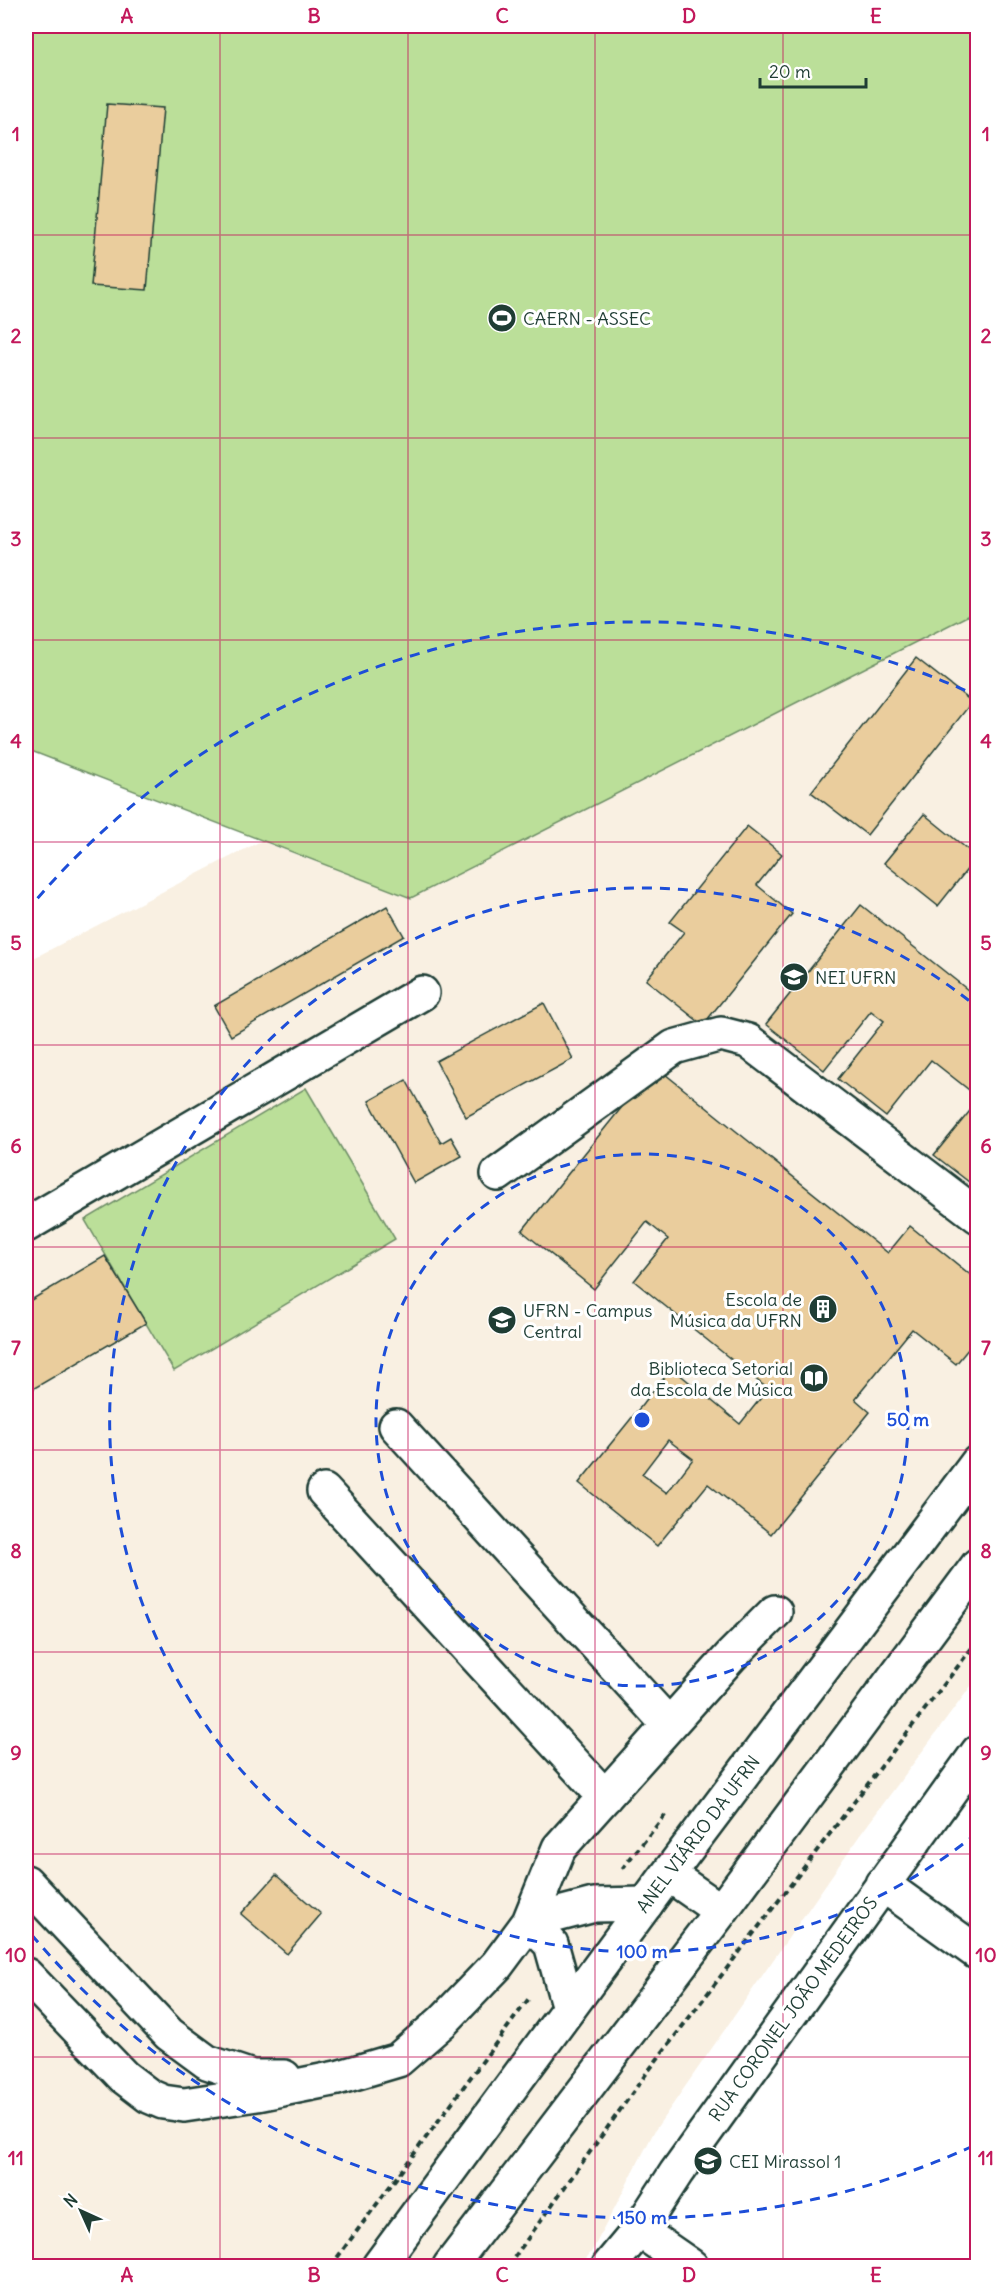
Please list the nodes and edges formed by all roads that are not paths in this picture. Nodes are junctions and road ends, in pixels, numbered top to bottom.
1 (422, 993) dead end
2 (498, 1174) dead end
3 (978, 1216) edge
4 (26, 1225) edge
5 (396, 1426) dead end
6 (978, 1462) edge
7 (324, 1491) dead end
8 (978, 1565) edge
9 (775, 1612) dead end
10 (669, 1725) junction
11 (978, 1752) edge
12 (605, 1797) junction
13 (668, 1874) junction
14 (26, 1882) edge
15 (882, 1884) junction
16 (646, 1904) junction
17 (721, 1911) junction
18 (530, 1922) junction
19 (978, 1953) edge
20 (26, 1975) edge
21 (568, 2008) junction
22 (337, 2078) junction
23 (639, 2230) junction
24 (379, 2266) edge
25 (450, 2266) edge
26 (609, 2266) edge
27 (691, 2266) edge

1 - 4 main road
2 - 3 main road
5 - 10 main road
6 - 13 main road, ANEL VIÁRIO DA UFRN
7 - 12 main road
8 - 17 main road
9 - 10 main road
10 - 12 main road
11 - 15 main road, RUA CORONEL JOÃO MEDEIROS
12 - 18 main road
13 - 16 main road, ANEL VIÁRIO DA UFRN
13 - 17 main road
14 - 22 main road
15 - 19 main road
15 - 23 main road, RUA CORONEL JOÃO MEDEIROS
16 - 18 main road
16 - 21 main road, ANEL VIÁRIO DA UFRN
17 - 25 main road
18 - 21 main road
18 - 22 main road
20 - 22 main road
21 - 24 main road, ANEL VIÁRIO DA UFRN
23 - 26 main road, RUA CORONEL JOÃO MEDEIROS
23 - 27 main road

